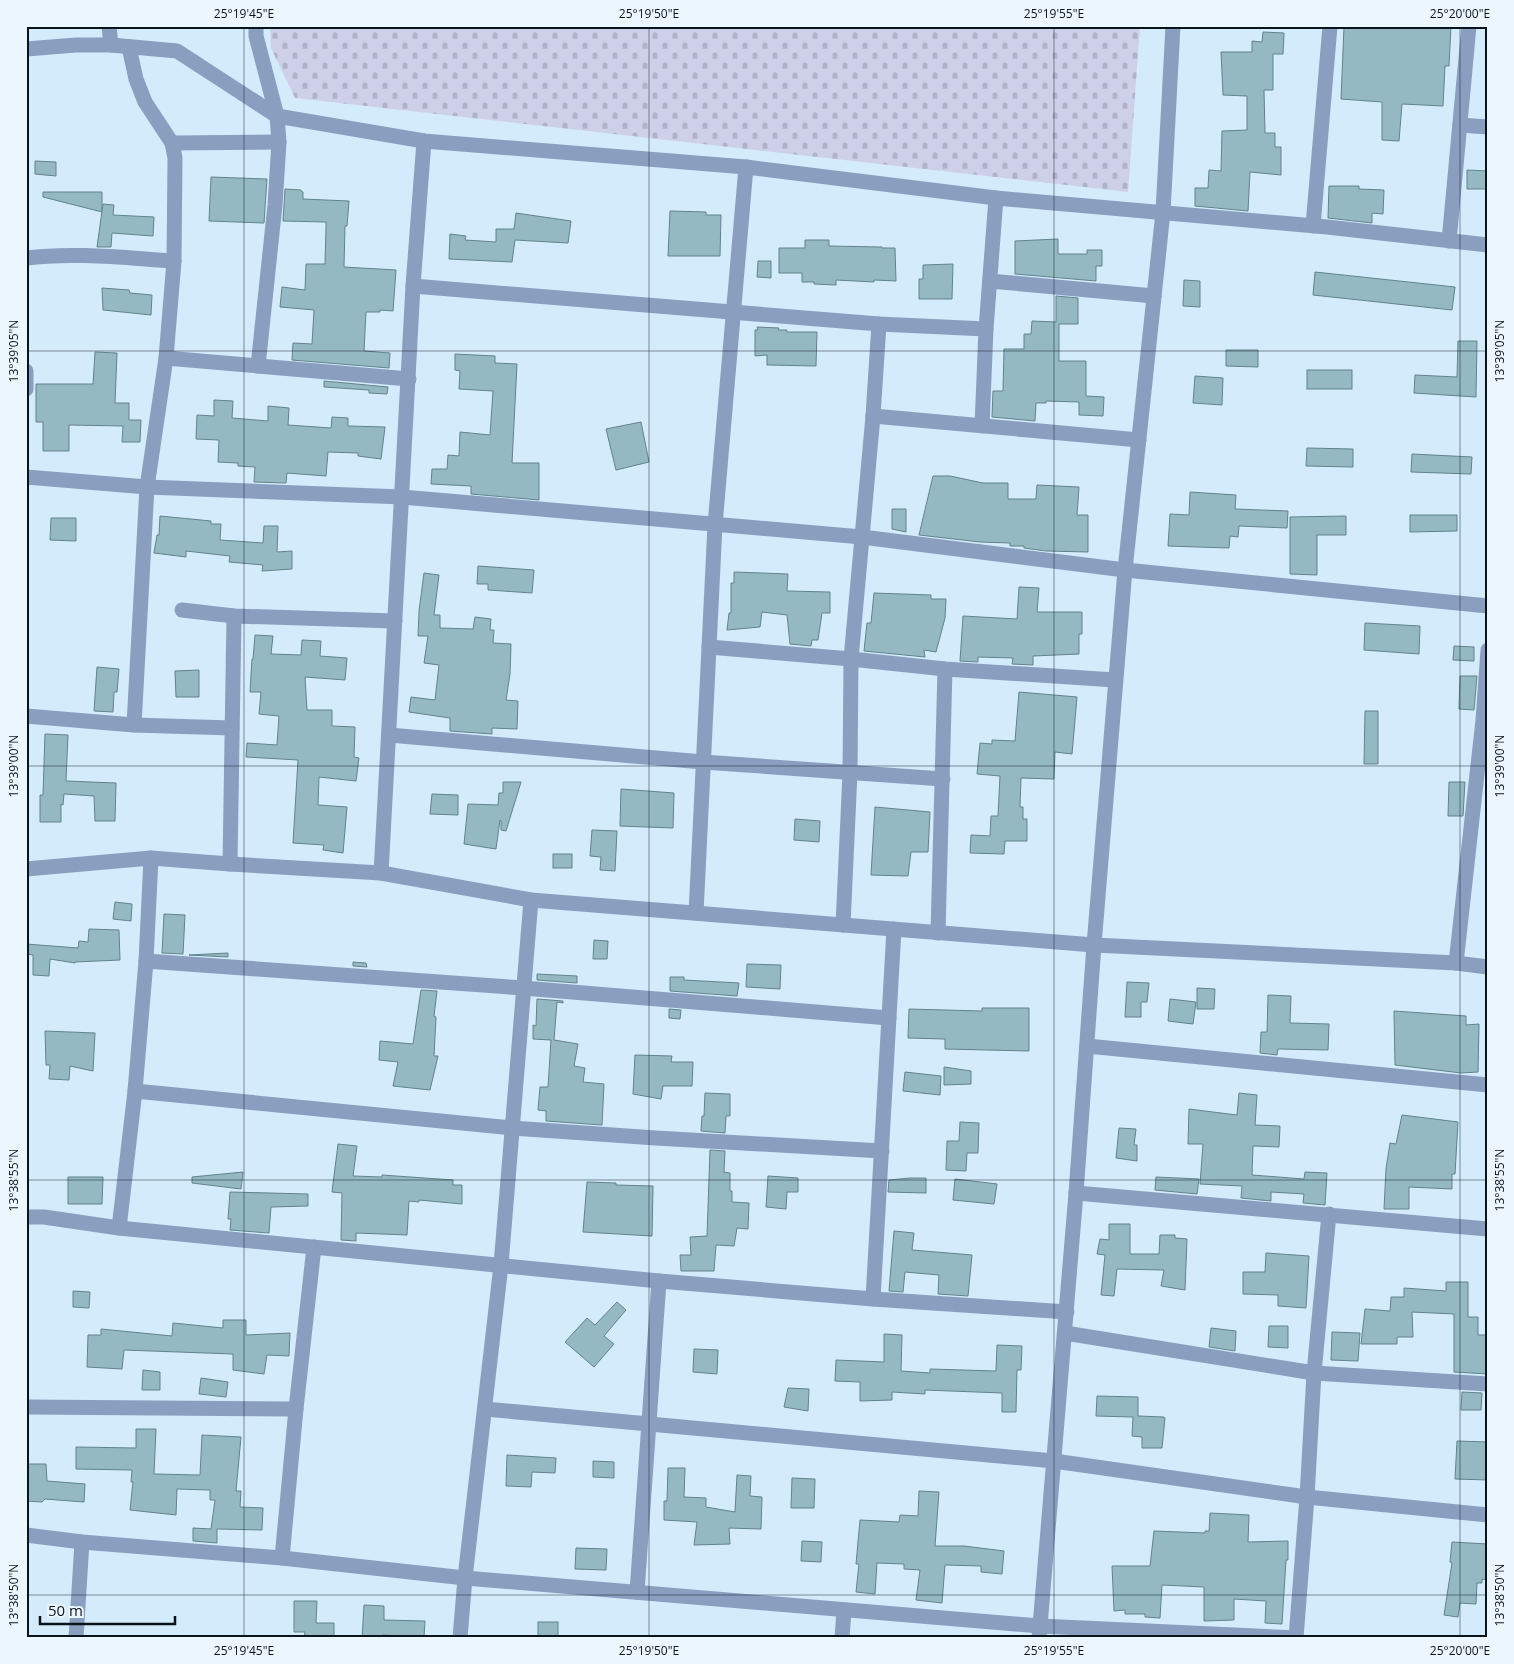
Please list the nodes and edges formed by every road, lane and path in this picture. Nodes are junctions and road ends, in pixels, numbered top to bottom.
1 (109, 26) edge
2 (256, 26) edge
3 (1173, 26) edge
4 (1330, 26) edge
5 (1469, 26) edge
6 (111, 45) junction
7 (129, 47) junction
8 (26, 49) edge
9 (277, 116) junction
10 (1460, 125) junction
11 (1488, 127) edge
12 (424, 141) junction
13 (279, 142) junction
14 (172, 143) junction
15 (746, 167) junction
16 (996, 198) junction
17 (1163, 212) junction
18 (1313, 226) junction
19 (1449, 241) junction
20 (1488, 245) edge
21 (26, 258) edge
22 (174, 262) junction
23 (990, 281) junction
24 (414, 286) junction
25 (1154, 296) junction
26 (733, 312) junction
27 (880, 324) junction
28 (986, 329) junction
29 (166, 358) junction
30 (258, 366) junction
31 (26, 371) edge
32 (409, 379) junction
33 (26, 389) edge
34 (873, 416) junction
35 (982, 426) junction
36 (1139, 440) junction
37 (26, 477) edge
38 (147, 487) junction
39 (402, 497) junction
40 (715, 525) junction
41 (862, 537) junction
42 (1125, 570) junction
43 (1488, 606) edge
44 (182, 610) dead end
45 (234, 616) junction
46 (395, 621) junction
47 (709, 647) junction
48 (1488, 650) edge
49 (851, 659) junction
50 (946, 669) junction
51 (1115, 680) junction
52 (26, 716) edge
53 (1486, 720) edge
54 (134, 725) junction
55 (232, 728) junction
56 (389, 735) junction
57 (703, 762) junction
58 (850, 773) junction
59 (942, 780) junction
60 (150, 858) junction
61 (230, 864) junction
62 (26, 869) edge
63 (381, 873) junction
64 (531, 900) junction
65 (696, 913) junction
66 (843, 925) junction
67 (894, 929) junction
68 (938, 933) junction
69 (1094, 945) junction
70 (146, 961) junction
71 (1456, 963) junction
72 (1488, 967) edge
73 (524, 988) junction
74 (889, 1018) junction
75 (1087, 1046) junction
76 (1488, 1085) edge
77 (135, 1091) junction
78 (512, 1128) junction
79 (882, 1151) junction
80 (1076, 1193) junction
81 (1329, 1214) junction
82 (26, 1217) edge
83 (119, 1228) junction
84 (1488, 1229) edge
85 (314, 1247) junction
86 (501, 1265) junction
87 (659, 1281) junction
88 (873, 1299) junction
89 (1066, 1312) junction
90 (1064, 1333) junction
91 (1314, 1373) junction
92 (1488, 1384) edge
93 (26, 1407) edge
94 (296, 1408) junction
95 (485, 1409) junction
96 (649, 1424) junction
97 (1054, 1461) junction
98 (1307, 1497) junction
99 (1488, 1515) edge
100 (26, 1535) edge
101 (82, 1542) junction
102 (282, 1558) junction
103 (465, 1578) junction
104 (637, 1592) junction
105 (844, 1610) junction
106 (1039, 1632) edge
107 (76, 1638) edge
108 (460, 1638) edge
109 (842, 1638) edge
110 (1296, 1638) edge

1 - 6 street
2 - 9 street
3 - 17 street
4 - 18 street
5 - 10 street
6 - 7 street
6 - 8 street
7 - 9 street
7 - 14 street
9 - 12 street
9 - 13 street
10 - 11 street
10 - 19 street
12 - 15 street
12 - 24 street
13 - 14 street
13 - 30 street
14 - 22 street
15 - 16 street
15 - 26 street
16 - 17 street
16 - 23 street
17 - 18 street
17 - 25 street
18 - 19 street
19 - 20 street
21 - 22 street
22 - 29 street
23 - 25 street
23 - 28 street
24 - 26 street
24 - 32 street
25 - 36 street
26 - 27 street
26 - 40 street
27 - 28 street
27 - 34 street
28 - 35 street
29 - 30 street
29 - 38 street
30 - 32 street
31 - 33 street
32 - 39 street
34 - 35 street
34 - 41 street
35 - 36 street
36 - 42 street
37 - 38 street
38 - 39 street
38 - 54 street
39 - 40 street
39 - 46 street
40 - 41 street
40 - 47 street
41 - 42 street
41 - 49 street
42 - 43 street
42 - 51 street
44 - 45 street
45 - 46 street
45 - 55 street
46 - 56 street
47 - 49 street
47 - 57 street
48 - 53 street
49 - 50 street
49 - 58 street
50 - 51 street
50 - 59 street
51 - 69 street
52 - 54 street
53 - 71 street
54 - 55 street
55 - 61 street
56 - 57 street
56 - 63 street
57 - 58 street
57 - 65 street
58 - 59 street
58 - 66 street
59 - 68 street
60 - 61 street
60 - 62 street
60 - 70 street
61 - 63 street
63 - 64 street
64 - 65 street
64 - 73 street
65 - 66 street
66 - 67 street
67 - 68 street
67 - 74 street
68 - 69 street
69 - 71 street
69 - 75 street
70 - 73 street
70 - 77 street
71 - 72 street
73 - 74 street
73 - 78 street
74 - 79 street
75 - 76 street
75 - 80 street
77 - 78 street
77 - 83 street
78 - 79 street
78 - 86 street
79 - 88 street
80 - 81 street
80 - 89 street
81 - 84 street
81 - 91 street
82 - 83 street
83 - 85 street
85 - 86 street
85 - 94 street
86 - 87 street
86 - 95 street
87 - 88 street
87 - 96 street
88 - 89 street
89 - 90 street
90 - 91 street
90 - 97 street
91 - 92 street
91 - 98 street
93 - 94 street
94 - 102 street
95 - 96 street
95 - 103 street
96 - 97 street
96 - 104 street
97 - 98 street
97 - 106 street
98 - 99 street
98 - 110 street
100 - 101 street
101 - 102 street
101 - 107 street
102 - 103 street
103 - 104 street
103 - 108 street
104 - 105 street
105 - 106 street
105 - 109 street
106 - 110 street

